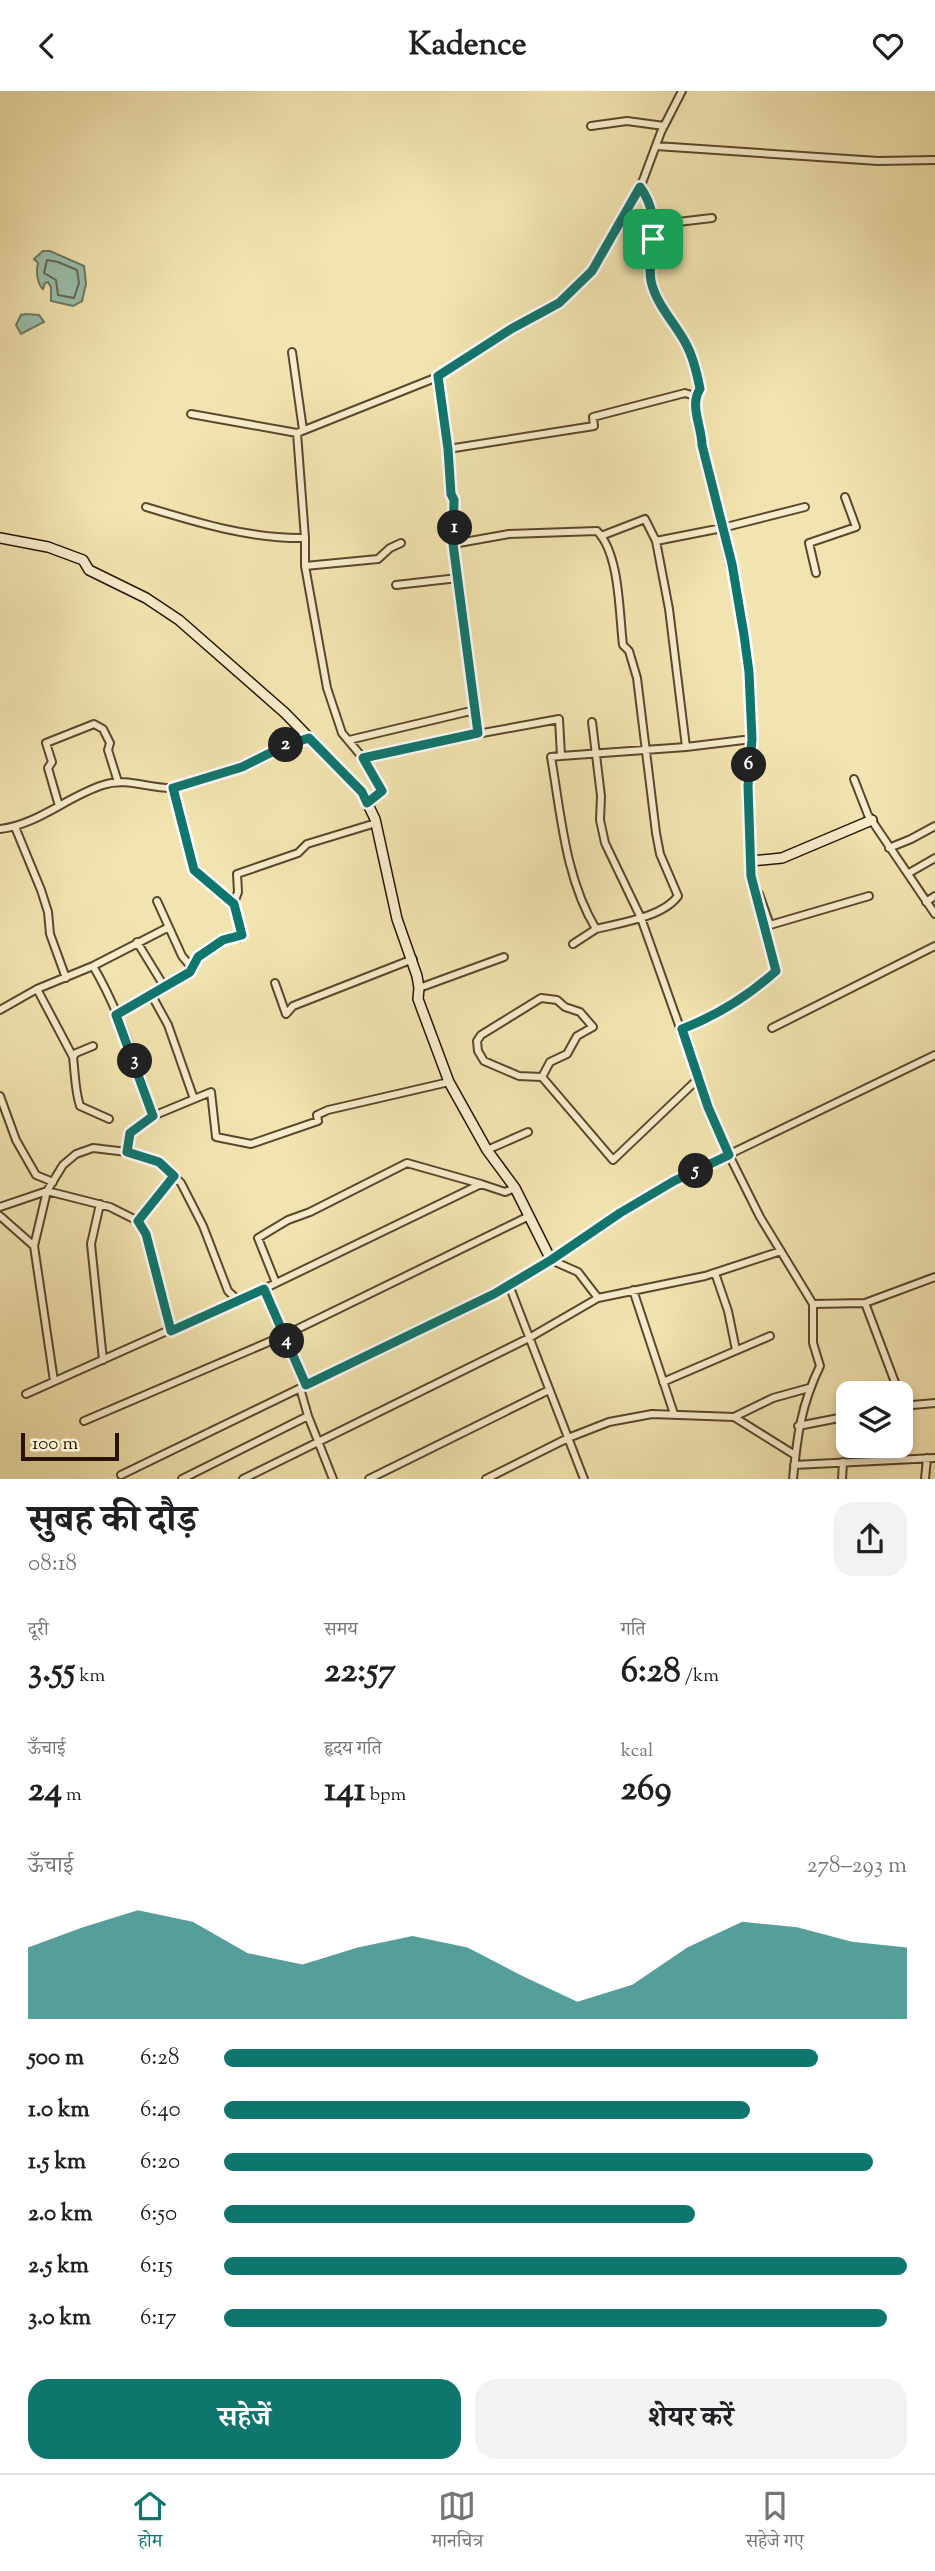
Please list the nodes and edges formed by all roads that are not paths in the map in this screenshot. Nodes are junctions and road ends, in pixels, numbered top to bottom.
1 (682, 91) edge
2 (591, 126) dead end
3 (664, 126) junction
4 (656, 146) junction
5 (935, 160) edge
6 (640, 187) junction
7 (712, 218) dead end
8 (652, 225) junction
9 (292, 352) dead end
10 (438, 376) junction
11 (695, 396) junction
12 (191, 414) dead end
13 (300, 432) junction
14 (448, 449) junction
15 (845, 497) dead end
16 (146, 507) dead end
17 (805, 507) dead end
18 (722, 528) junction
19 (601, 536) junction
20 (0, 538) edge
21 (305, 538) junction
22 (656, 541) junction
23 (401, 543) dead end
24 (453, 544) junction
25 (304, 566) junction
26 (816, 573) dead end
27 (458, 578) junction
28 (396, 585) dead end
29 (475, 710) junction
30 (592, 722) dead end
31 (478, 733) junction
32 (309, 738) junction
33 (752, 739) junction
34 (349, 740) junction
35 (686, 747) junction
36 (644, 751) junction
37 (595, 754) junction
38 (561, 755) junction
39 (363, 758) junction
40 (854, 779) dead end
41 (118, 782) junction
42 (173, 788) junction
43 (367, 803) junction
44 (59, 806) junction
45 (872, 820) junction
46 (376, 823) junction
47 (935, 826) edge
48 (15, 827) junction
49 (0, 829) edge
50 (889, 848) junction
51 (935, 858) edge
52 (751, 861) junction
53 (909, 873) junction
54 (754, 890) junction
55 (869, 896) dead end
56 (935, 896) edge
57 (158, 901) dead end
58 (926, 902) junction
59 (234, 904) junction
60 (935, 914) edge
61 (641, 918) junction
62 (169, 927) junction
63 (596, 929) junction
64 (137, 942) junction
65 (573, 944) dead end
66 (935, 946) edge
67 (504, 957) dead end
68 (413, 959) junction
69 (93, 966) junction
70 (192, 968) junction
71 (66, 978) junction
72 (275, 983) dead end
73 (164, 986) junction
74 (419, 988) junction
75 (37, 989) junction
76 (151, 994) junction
77 (0, 1010) edge
78 (116, 1015) junction
79 (772, 1028) dead end
80 (682, 1029) junction
81 (93, 1046) dead end
82 (935, 1055) edge
83 (73, 1057) junction
84 (542, 1077) junction
85 (698, 1079) junction
86 (449, 1082) junction
87 (0, 1096) edge
88 (194, 1099) junction
89 (153, 1116) junction
90 (109, 1119) dead end
91 (528, 1132) dead end
92 (487, 1150) junction
93 (127, 1152) junction
94 (729, 1155) junction
95 (174, 1176) junction
96 (52, 1182) junction
97 (481, 1184) junction
98 (515, 1188) junction
99 (47, 1191) junction
100 (100, 1204) junction
101 (0, 1207) edge
102 (0, 1216) edge
103 (529, 1216) junction
104 (138, 1221) junction
105 (34, 1246) junction
106 (781, 1251) junction
107 (551, 1260) junction
108 (715, 1273) junction
109 (935, 1277) edge
110 (276, 1283) junction
111 (509, 1285) junction
112 (264, 1289) junction
113 (633, 1290) junction
114 (598, 1298) junction
115 (239, 1301) junction
116 (865, 1303) junction
117 (813, 1304) junction
118 (171, 1331) junction
119 (285, 1335) junction
120 (769, 1336) dead end
121 (529, 1338) junction
122 (736, 1350) junction
123 (103, 1360) junction
124 (54, 1381) junction
125 (894, 1381) edge
126 (663, 1382) junction
127 (303, 1387) junction
128 (809, 1388) junction
129 (549, 1390) junction
130 (26, 1394) dead end
131 (935, 1403) edge
132 (913, 1404) edge
133 (674, 1414) junction
134 (309, 1416) junction
135 (734, 1417) junction
136 (836, 1419) edge
137 (83, 1421) dead end
138 (798, 1426) junction
139 (568, 1438) junction
140 (320, 1442) junction
141 (795, 1455) junction
142 (927, 1458) junction
143 (935, 1458) edge
144 (844, 1462) junction
145 (794, 1465) junction
146 (121, 1475) dead end
147 (182, 1479) edge
148 (243, 1479) edge
149 (333, 1479) edge
150 (369, 1479) edge
151 (486, 1479) edge
152 (584, 1479) edge
153 (793, 1479) edge
154 (842, 1479) edge
155 (925, 1479) edge

1 - 3 street
2 - 3 street
3 - 4 street
4 - 5 street
4 - 6 street
6 - 8 street
6 - 10 street
7 - 8 street
8 - 11 street
9 - 13 street
10 - 13 street
10 - 14 street
11 - 14 street
11 - 18 street
12 - 13 street
13 - 21 street
14 - 24 street
15 - 26 street
16 - 21 street
17 - 18 street
18 - 22 street
18 - 33 street
19 - 22 street
19 - 24 street
19 - 36 street
20 - 32 street
21 - 25 street
22 - 35 street
23 - 25 street
24 - 27 street
25 - 34 street
27 - 28 street
27 - 29 street
29 - 31 street
29 - 34 street
30 - 37 street
31 - 38 street
31 - 39 street
32 - 42 street
32 - 43 street
33 - 35 street
33 - 52 street
34 - 39 street
35 - 36 street
36 - 37 street
36 - 61 street
37 - 38 street
37 - 61 street
38 - 63 street
39 - 43 street
40 - 45 street
41 - 42 street
41 - 44 street
41 - 44 street
42 - 59 street
43 - 46 street
44 - 48 street
45 - 50 street
45 - 52 street
46 - 59 street
46 - 68 street
47 - 50 street
48 - 49 street
48 - 71 street
50 - 53 street
51 - 53 street
52 - 54 street
53 - 58 street
54 - 55 street
54 - 80 street
56 - 58 street
57 - 62 street
58 - 60 street
59 - 70 street
61 - 63 street
61 - 80 street
62 - 64 street
62 - 70 street
63 - 65 street
64 - 69 street
64 - 73 street
66 - 79 street
67 - 74 street
68 - 72 street
68 - 74 street
69 - 71 street
69 - 78 street
70 - 73 street
71 - 75 street
73 - 76 street
74 - 86 street
75 - 77 street
75 - 83 street
76 - 78 street
76 - 88 street
78 - 89 street
80 - 85 street
81 - 83 street
82 - 94 street
83 - 90 street
84 - 84 street
84 - 85 street
85 - 94 street
86 - 88 street
86 - 92 street
87 - 96 street
88 - 89 street
89 - 93 street
91 - 92 street
92 - 98 street
93 - 95 street
93 - 96 street
94 - 106 street
94 - 107 street
95 - 104 street
95 - 115 street
96 - 99 street
97 - 98 street
97 - 110 street
97 - 110 street
98 - 103 street
99 - 100 street
99 - 101 street
99 - 105 street
100 - 104 street
100 - 123 street
102 - 105 street
103 - 107 street
103 - 119 street
104 - 118 street
105 - 124 street
106 - 108 street
106 - 117 street
107 - 111 street
107 - 114 street
108 - 113 street
108 - 122 street
109 - 116 street
110 - 112 street
111 - 121 street
111 - 127 street
112 - 115 street
112 - 119 street
113 - 114 street
113 - 126 street
114 - 121 street
115 - 118 street
116 - 117 street
116 - 125 street
117 - 128 street
118 - 123 street
119 - 127 street
119 - 137 street
120 - 122 street
121 - 129 street
121 - 140 street
122 - 126 street
123 - 124 street
124 - 130 street
126 - 133 street
127 - 134 street
127 - 146 street
128 - 135 street
128 - 138 street
129 - 139 street
129 - 150 street
131 - 132 street
133 - 135 street
133 - 139 street
134 - 140 street
134 - 147 street
135 - 141 street
136 - 138 street
138 - 141 street
139 - 151 street
139 - 152 street
140 - 148 street
140 - 149 street
141 - 145 street
142 - 143 street
142 - 144 street
142 - 155 street
144 - 145 street
144 - 154 street
145 - 153 street

